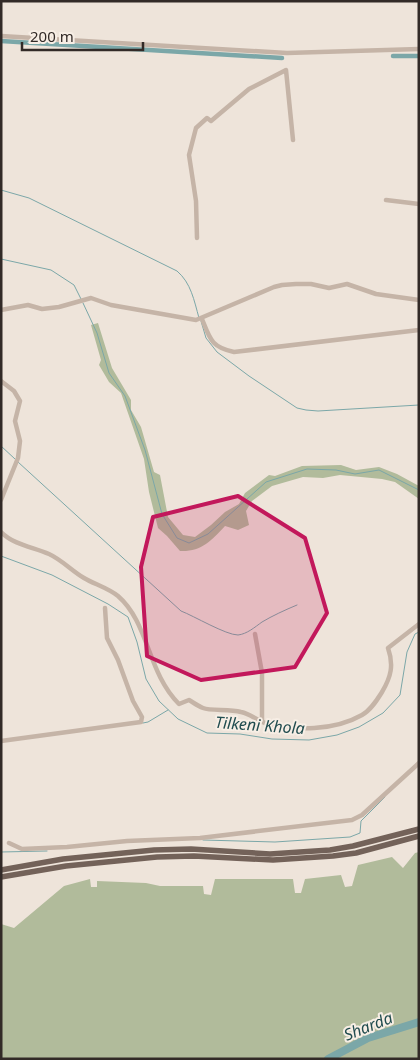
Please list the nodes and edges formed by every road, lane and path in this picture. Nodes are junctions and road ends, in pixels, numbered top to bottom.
1 (1, 36) edge
2 (419, 49) edge
3 (293, 140) dead end
4 (386, 200) dead end
5 (419, 204) edge
6 (197, 238) dead end
7 (419, 300) edge
8 (1, 310) edge
9 (202, 319) junction
10 (419, 330) edge
11 (1, 381) edge
12 (1, 500) edge
13 (1, 532) edge
14 (105, 608) dead end
15 (419, 624) edge
16 (255, 634) dead end
17 (262, 722) junction
18 (1, 741) edge
19 (419, 763) edge
20 (419, 829) edge
21 (419, 836) edge
22 (9, 844) dead end
23 (1, 870) edge
24 (1, 877) edge

1 - 2 street
3 - 6 street
4 - 5 street
7 - 9 street
8 - 9 street
9 - 10 street
11 - 12 street
13 - 17 street
14 - 18 street
15 - 17 street
16 - 17 street
19 - 22 street
20 - 23 main road
21 - 24 main road

